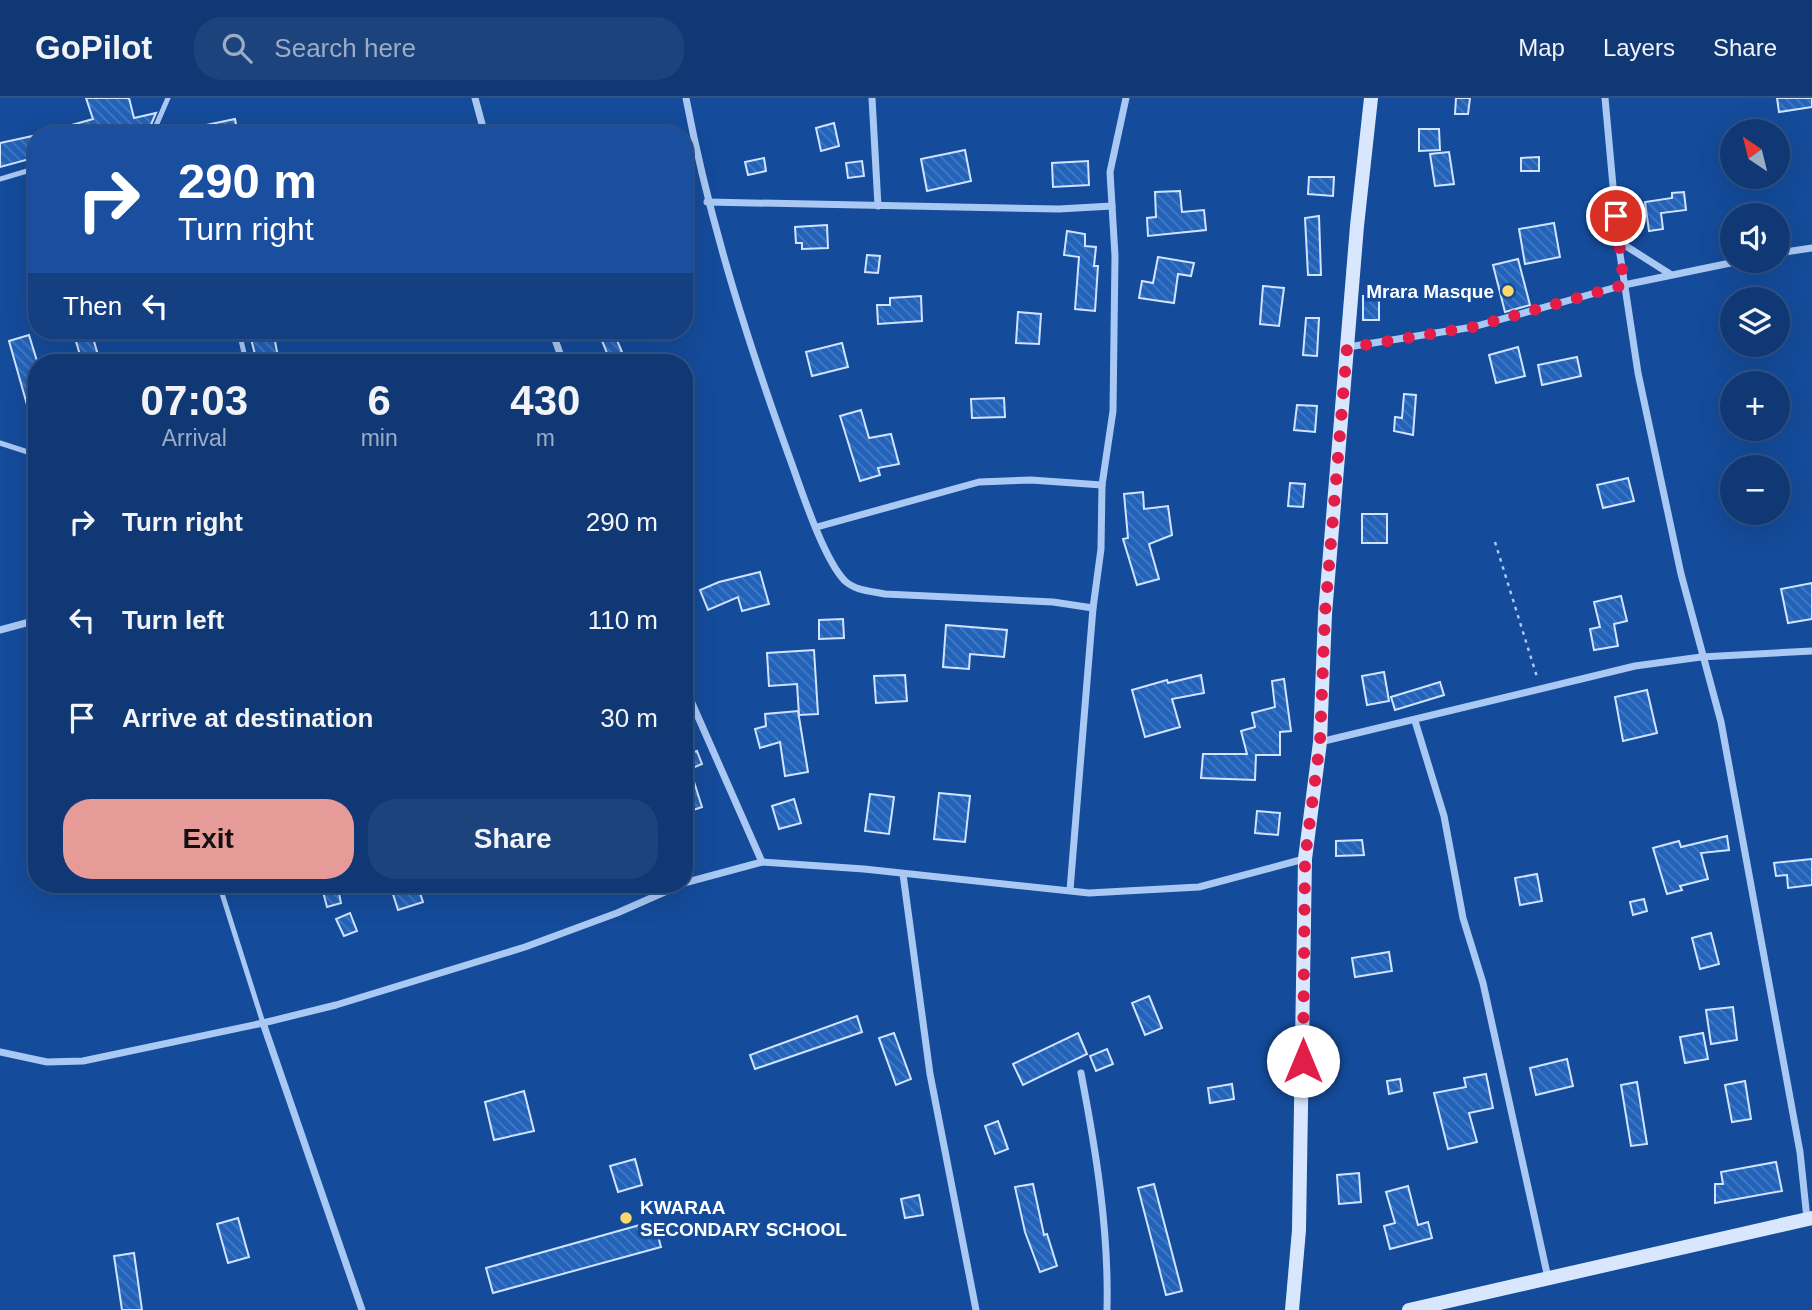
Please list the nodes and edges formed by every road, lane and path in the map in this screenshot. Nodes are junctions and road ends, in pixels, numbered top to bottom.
1 (168, 98) edge
2 (475, 98) edge
3 (686, 98) edge
4 (872, 98) edge
5 (1126, 98) edge
6 (1371, 98) edge
7 (1605, 98) edge
8 (158, 126) edge
9 (483, 126) edge
10 (692, 126) edge
11 (693, 133) edge
12 (28, 171) edge
13 (0, 179) edge
14 (707, 202) junction
15 (878, 206) junction
16 (1112, 206) junction
17 (1618, 241) junction
18 (1812, 248) edge
19 (1790, 251) edge
20 (1720, 265) edge
21 (1671, 274) junction
22 (1624, 285) junction
23 (1347, 348) junction
24 (0, 443) edge
25 (28, 452) edge
26 (1102, 485) junction
27 (817, 527) junction
28 (1495, 541) dead end
29 (1093, 608) junction
30 (28, 622) edge
31 (0, 630) edge
32 (1812, 651) edge
33 (1701, 657) junction
34 (1540, 687) junction
35 (693, 705) edge
36 (1415, 721) junction
37 (1320, 742) junction
38 (1305, 859) junction
39 (762, 862) junction
40 (903, 874) junction
41 (693, 880) edge
42 (1070, 890) junction
43 (222, 893) edge
44 (661, 893) edge
45 (264, 1023) junction
46 (0, 1052) edge
47 (1081, 1073) dead end
48 (1809, 1218) edge
49 (1549, 1278) junction
50 (362, 1310) edge
51 (976, 1310) edge
52 (1107, 1310) edge
53 (1292, 1310) edge
54 (1409, 1310) edge

1 - 8 lane
2 - 9 street
3 - 10 street
4 - 15 street
5 - 16 street
6 - 23 street
7 - 17 street
11 - 14 street
12 - 13 lane
14 - 15 street
14 - 27 street
15 - 16 street
16 - 26 street
17 - 21 street
17 - 22 street
18 - 19 street
20 - 21 street
21 - 22 street
22 - 23 street
22 - 33 street
23 - 37 street
24 - 25 lane
26 - 27 street
26 - 29 street
27 - 29 street
28 - 34 path
29 - 42 street
30 - 31 street
32 - 33 street
33 - 34 street
33 - 48 street
34 - 36 street
35 - 39 street
36 - 37 street
36 - 49 street
37 - 38 street
38 - 42 street
38 - 53 street
39 - 40 street
39 - 41 street
40 - 42 street
40 - 51 street
43 - 45 lane
44 - 45 street
45 - 46 street
45 - 50 street
47 - 52 street
48 - 49 street
49 - 54 street

